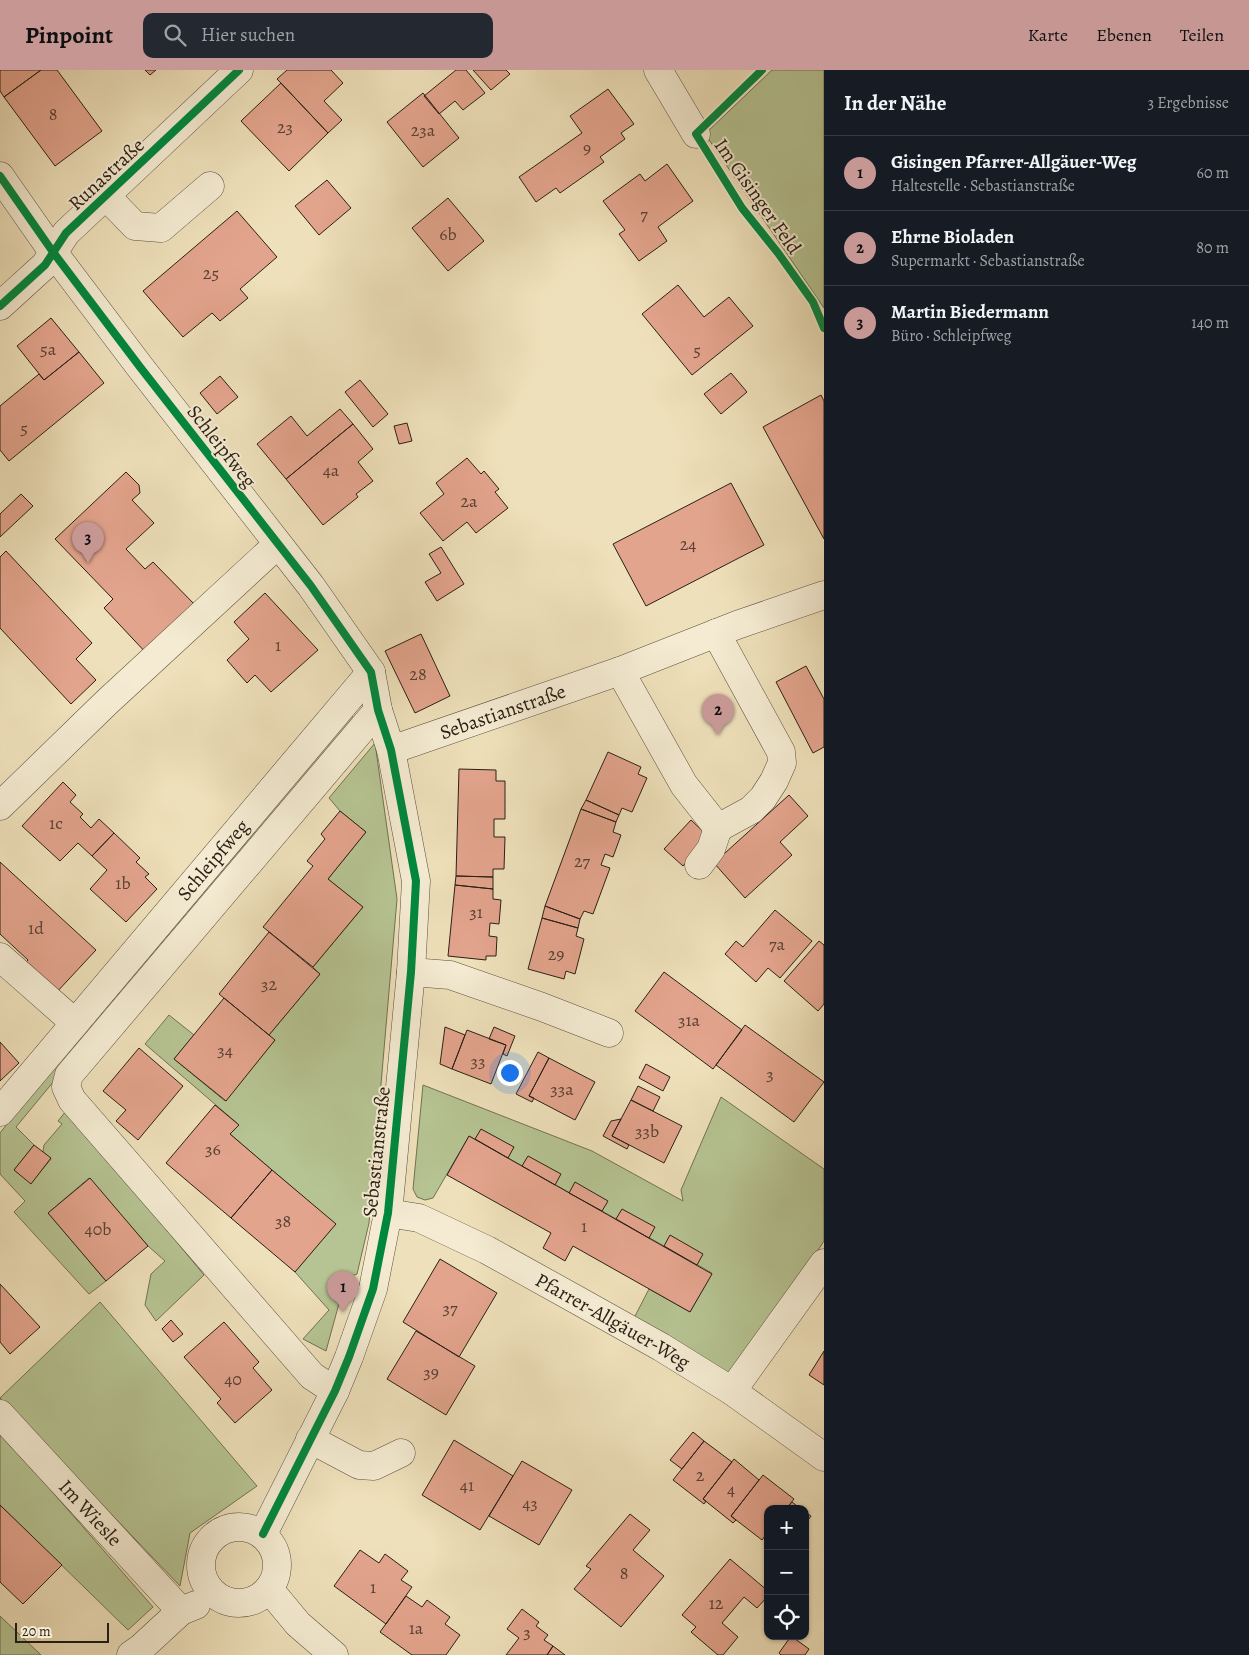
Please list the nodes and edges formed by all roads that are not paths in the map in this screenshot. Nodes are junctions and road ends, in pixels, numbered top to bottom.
1 (240, 70) edge
2 (658, 70) edge
3 (696, 134) dead end
4 (0, 176) edge
5 (210, 186) dead end
6 (106, 196) junction
7 (53, 252) junction
8 (0, 306) edge
9 (278, 545) junction
10 (824, 595) edge
11 (716, 633) junction
12 (620, 671) junction
13 (371, 672) junction
14 (378, 710) junction
15 (390, 750) junction
16 (0, 806) edge
17 (718, 828) junction
18 (699, 866) dead end
19 (0, 957) edge
20 (411, 972) junction
21 (75, 1023) junction
22 (609, 1033) dead end
23 (0, 1112) edge
24 (388, 1213) junction
25 (824, 1263) edge
26 (335, 1391) junction
27 (732, 1391) junction
28 (0, 1414) edge
29 (310, 1439) junction
30 (401, 1453) dead end
31 (824, 1457) edge
32 (263, 1534) junction
33 (269, 1589) junction
34 (216, 1596) junction
35 (181, 1611) junction
36 (131, 1655) edge
37 (334, 1655) edge

1 - 6 street, Runastraße
2 - 3 street, Im Gisinger Feld
4 - 7 street, Schleipfweg
5 - 6 street
6 - 7 street, Runastraße
7 - 8 street, Runastraße
7 - 9 street, Schleipfweg
9 - 13 street, Schleipfweg
9 - 16 street
10 - 11 street, Sebastianstraße
11 - 12 street, Sebastianstraße
11 - 17 street
12 - 15 street, Sebastianstraße
12 - 17 street
13 - 14 street, Schleipfweg
13 - 21 street, Schleipfweg
14 - 15 street, Schleipfweg
14 - 26 street
15 - 20 street, Sebastianstraße
17 - 18 street
19 - 21 street
20 - 22 street
20 - 24 street, Sebastianstraße
21 - 23 street, Schleipfweg
24 - 26 street, Sebastianstraße
24 - 27 street, Pfarrer-Allgäuer-Weg
25 - 27 street
26 - 29 street, Sebastianstraße
27 - 31 street, Pfarrer-Allgäuer-Weg
28 - 35 street, Im Wiesle
29 - 30 street
29 - 32 street, Sebastianstraße
32 - 33 street
32 - 34 street
33 - 34 street
33 - 37 street
34 - 35 street
35 - 36 street

